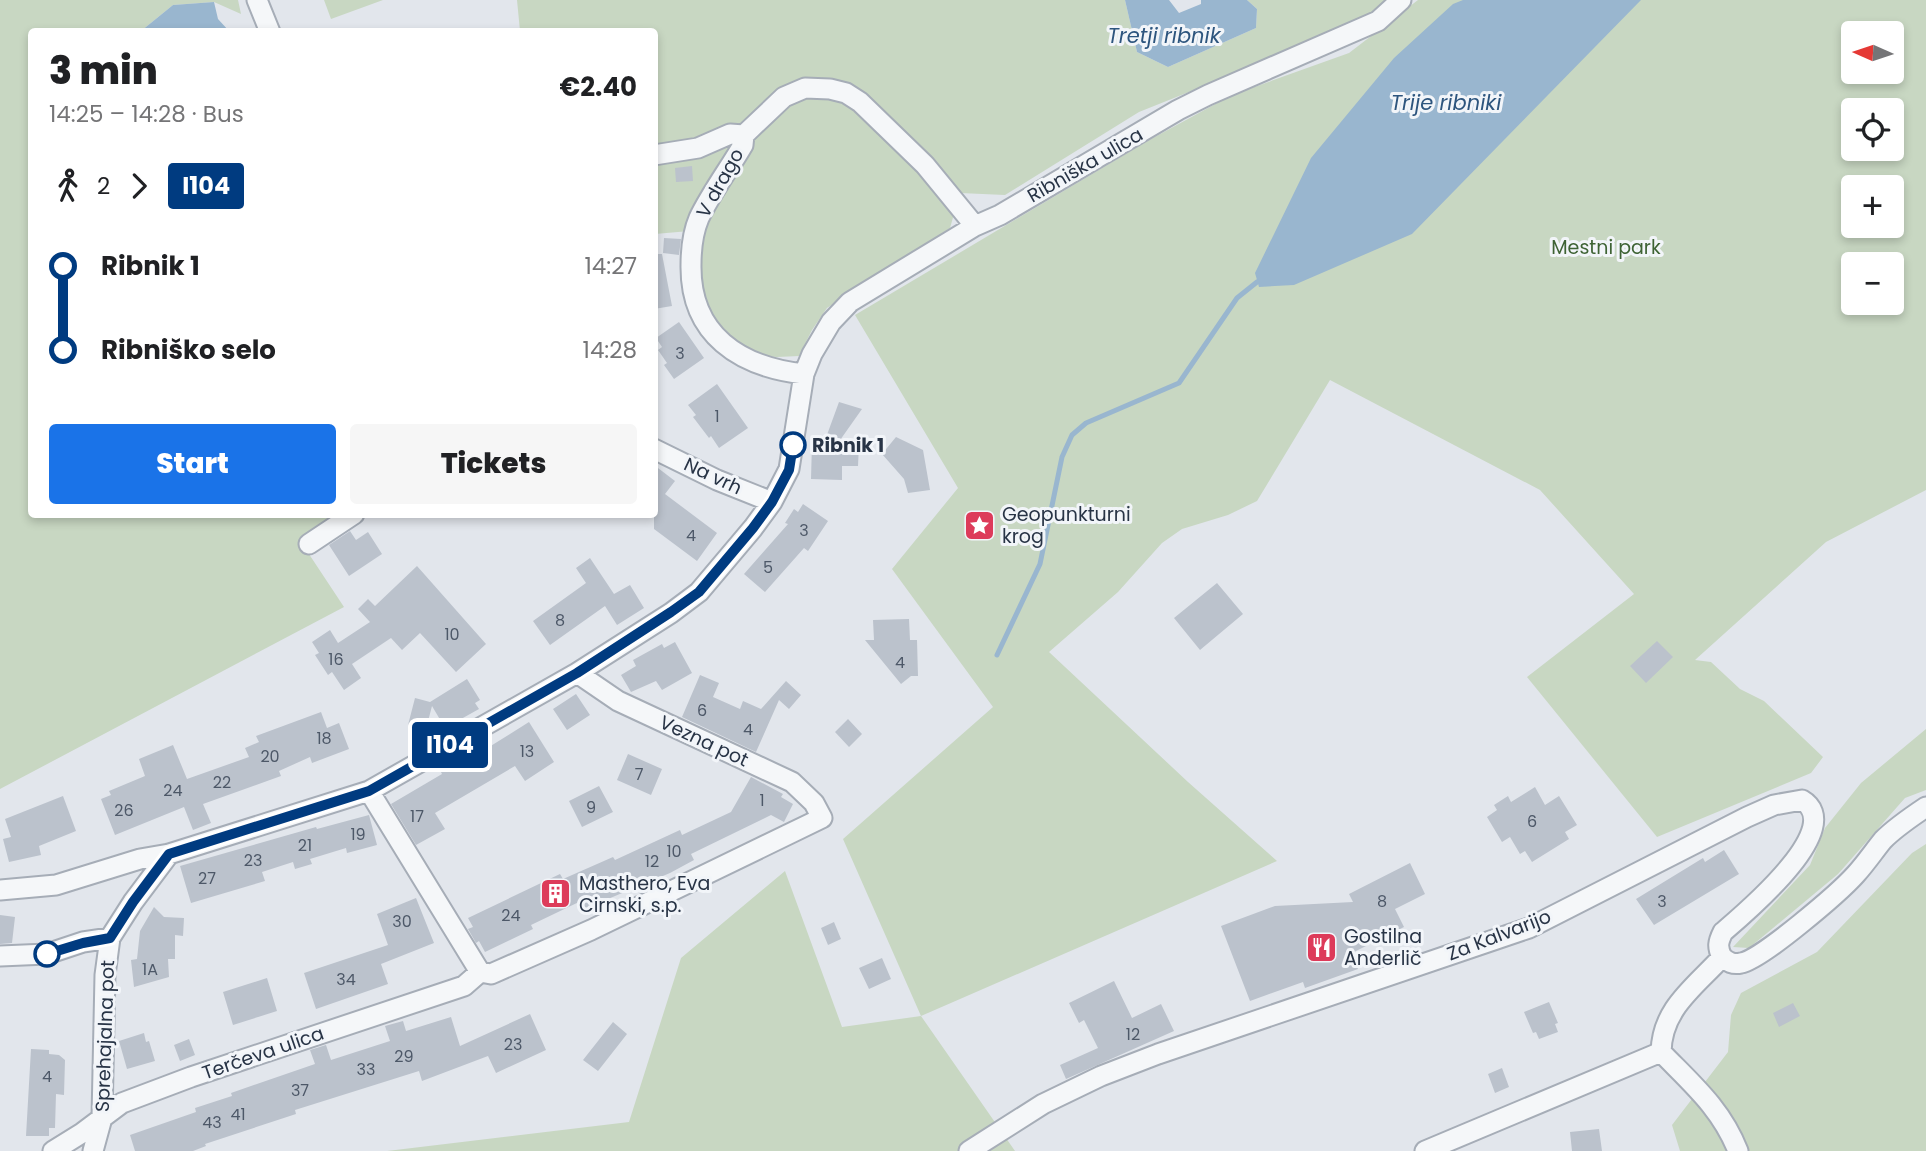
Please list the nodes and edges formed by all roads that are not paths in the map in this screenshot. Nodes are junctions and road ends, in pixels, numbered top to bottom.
1 (257, 0) edge
2 (1401, 0) edge
3 (268, 28) edge
4 (744, 135) junction
5 (658, 154) edge
6 (975, 226) junction
7 (804, 374) junction
8 (658, 451) edge
9 (772, 502) junction
10 (348, 518) edge
11 (309, 544) dead end
12 (577, 673) junction
13 (369, 791) junction
14 (1926, 807) edge
15 (822, 818) joint
16 (169, 854) junction
17 (0, 890) edge
18 (110, 938) junction
19 (0, 956) edge
20 (1722, 957) junction
21 (481, 972) junction
22 (1661, 1052) junction
23 (102, 1118) junction
24 (73, 1140) junction
25 (93, 1150) edge
26 (52, 1151) edge
27 (969, 1151) edge
28 (1425, 1151) edge
29 (1738, 1151) edge

1 - 3 street
2 - 6 street, Ribniška ulica
4 - 5 street
4 - 6 street
4 - 7 street, V drago
6 - 7 street, Ribniška ulica
7 - 9 street, Ribniška ulica
8 - 9 street, Na vrh
9 - 12 street, Ribniška ulica
10 - 11 street
12 - 13 street, Ribniška ulica
12 - 15 street, Vezna pot
13 - 16 street, Ribniška ulica
13 - 21 street
14 - 20 street
15 - 21 street, Terčeva ulica
16 - 17 street, Ribniška ulica
16 - 18 street, Sprehajalna pot
18 - 19 street
18 - 23 street, Sprehajalna pot
20 - 22 street
20 - 27 street, Za Kalvarijo
21 - 23 street, Terčeva ulica
22 - 28 street
22 - 29 street
23 - 24 street, Terčeva ulica
23 - 25 street, Sprehajalna pot
24 - 25 street
24 - 26 street, Terčeva ulica

